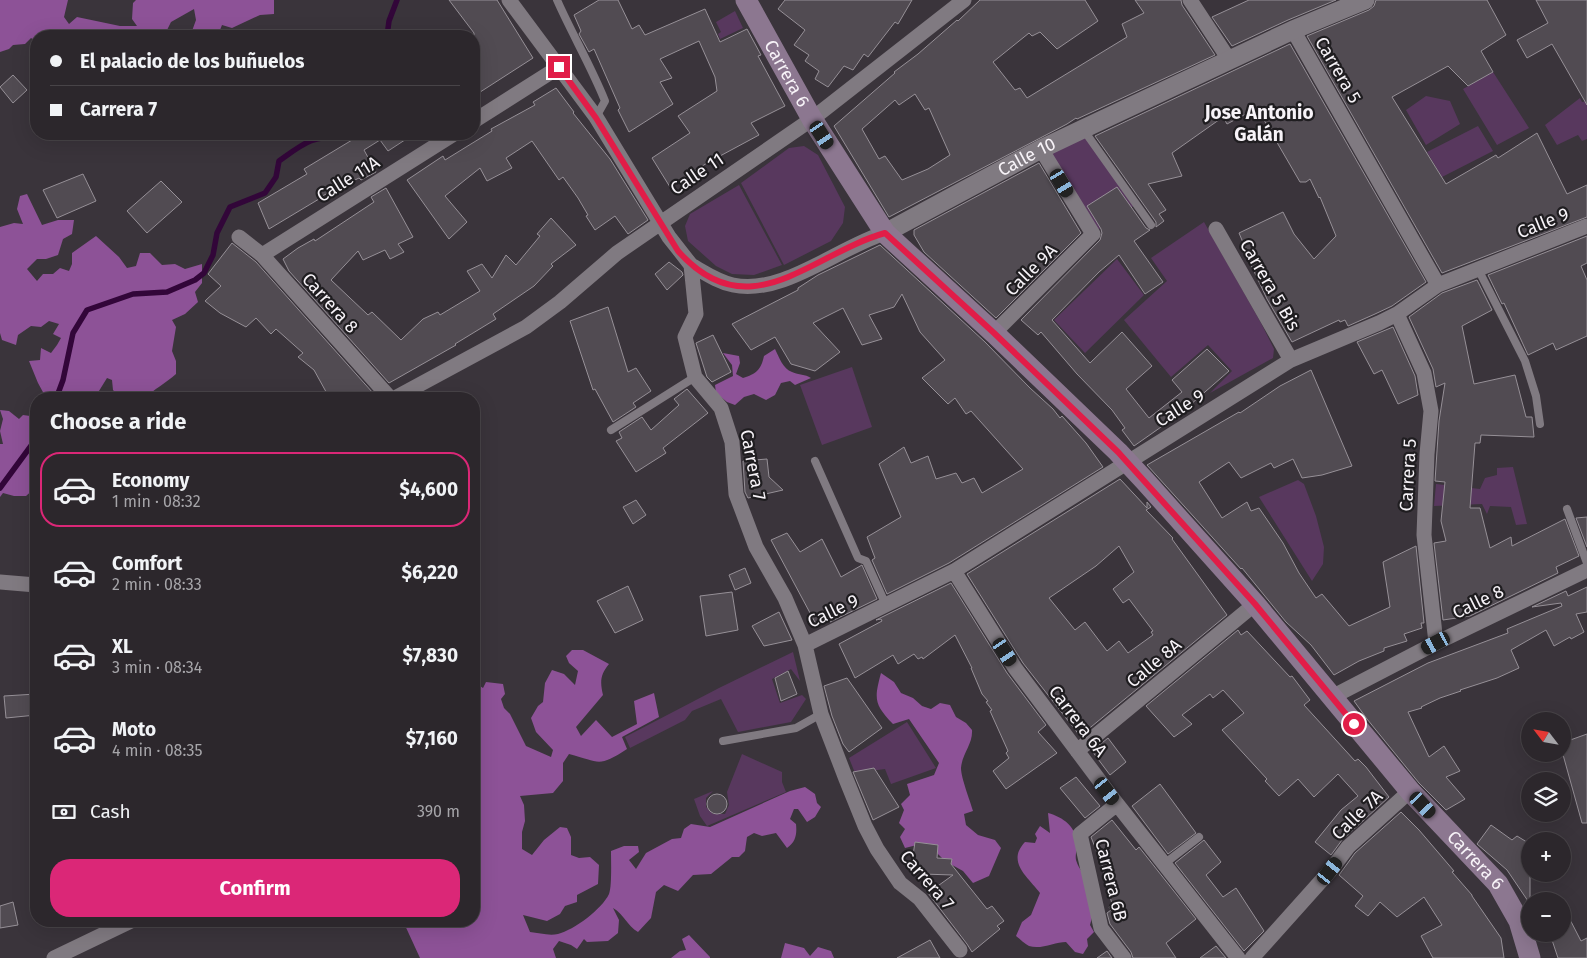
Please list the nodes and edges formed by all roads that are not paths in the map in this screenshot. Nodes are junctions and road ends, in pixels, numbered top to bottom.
1 (509, 0) edge
2 (557, 0) edge
3 (746, 0) edge
4 (964, 0) edge
5 (1190, 0) edge
6 (1365, 0) edge
7 (1294, 30) junction
8 (1230, 61) junction
9 (559, 67) junction
10 (480, 117) edge
11 (596, 118) junction
12 (812, 119) junction
13 (1083, 129) junction
14 (444, 140) edge
15 (1041, 149) junction
16 (661, 222) junction
17 (1152, 225) dead end
18 (1587, 226) edge
19 (1216, 229) dead end
20 (885, 233) junction
21 (238, 237) dead end
22 (262, 255) junction
23 (691, 265) junction
24 (1478, 269) junction
25 (1438, 285) junction
26 (1397, 314) junction
27 (994, 333) junction
28 (1291, 360) junction
29 (695, 377) junction
30 (386, 392) edge
31 (405, 392) edge
32 (1540, 424) dead end
33 (611, 430) dead end
34 (815, 461) dead end
35 (1128, 463) junction
36 (1567, 509) dead end
37 (1587, 563) edge
38 (1587, 570) edge
39 (954, 572) junction
40 (0, 582) edge
41 (30, 584) edge
42 (1255, 604) junction
43 (886, 605) junction
44 (1436, 643) junction
45 (805, 645) junction
46 (1332, 697) junction
47 (821, 714) junction
48 (723, 742) dead end
49 (1077, 751) junction
50 (1410, 791) junction
51 (1117, 804) junction
52 (1199, 837) dead end
53 (1164, 864) junction
54 (119, 927) edge
55 (960, 950) dead end
56 (54, 958) edge
57 (1124, 958) edge
58 (1238, 958) edge
59 (1252, 958) edge
60 (1530, 958) edge

1 - 9 street
2 - 11 lane
3 - 12 main road, Carrera 6
4 - 12 street, Calle 11
5 - 8 street
6 - 7 street, Calle 10
7 - 8 street, Calle 10
7 - 25 street, Carrera 5
8 - 13 street, Calle 10
9 - 10 street
9 - 11 street
11 - 16 street
12 - 16 street, Calle 11
12 - 20 main road, Carrera 6
13 - 15 street, Calle 10
13 - 17 lane
14 - 22 street, Calle 11A
15 - 20 street, Calle 10
15 - 27 street, Calle 9A
16 - 23 street
16 - 31 street, Calle 11
18 - 24 street, Calle 9
19 - 28 street, Carrera 5 Bis
20 - 23 street, Calle 10
20 - 27 main road, Carrera 6
21 - 22 street, Carrera 8
22 - 30 street, Carrera 8
23 - 29 street, Carrera 7
24 - 25 street, Calle 9
24 - 32 lane
25 - 26 street, Calle 9
26 - 28 street, Calle 9
26 - 44 street, Carrera 5
27 - 35 main road, Carrera 6
28 - 35 street, Calle 9
29 - 33 lane
29 - 45 street, Carrera 7
34 - 43 lane
35 - 39 street, Calle 9
35 - 42 main road, Carrera 6
36 - 37 lane
38 - 44 street, Calle 8
39 - 43 street, Calle 9
39 - 49 street, Carrera 6A
40 - 41 street
42 - 46 main road, Carrera 6
42 - 49 street, Calle 8A
43 - 45 street, Calle 9
44 - 46 street, Calle 8
45 - 47 street, Carrera 7
46 - 50 main road, Carrera 6
47 - 48 lane
47 - 55 street, Carrera 7
49 - 51 street, Carrera 6A
50 - 59 street, Calle 7A
50 - 60 main road, Carrera 6
51 - 53 street, Carrera 6A
51 - 57 street, Carrera 6B
52 - 53 lane
53 - 58 street, Carrera 6A
54 - 56 street

